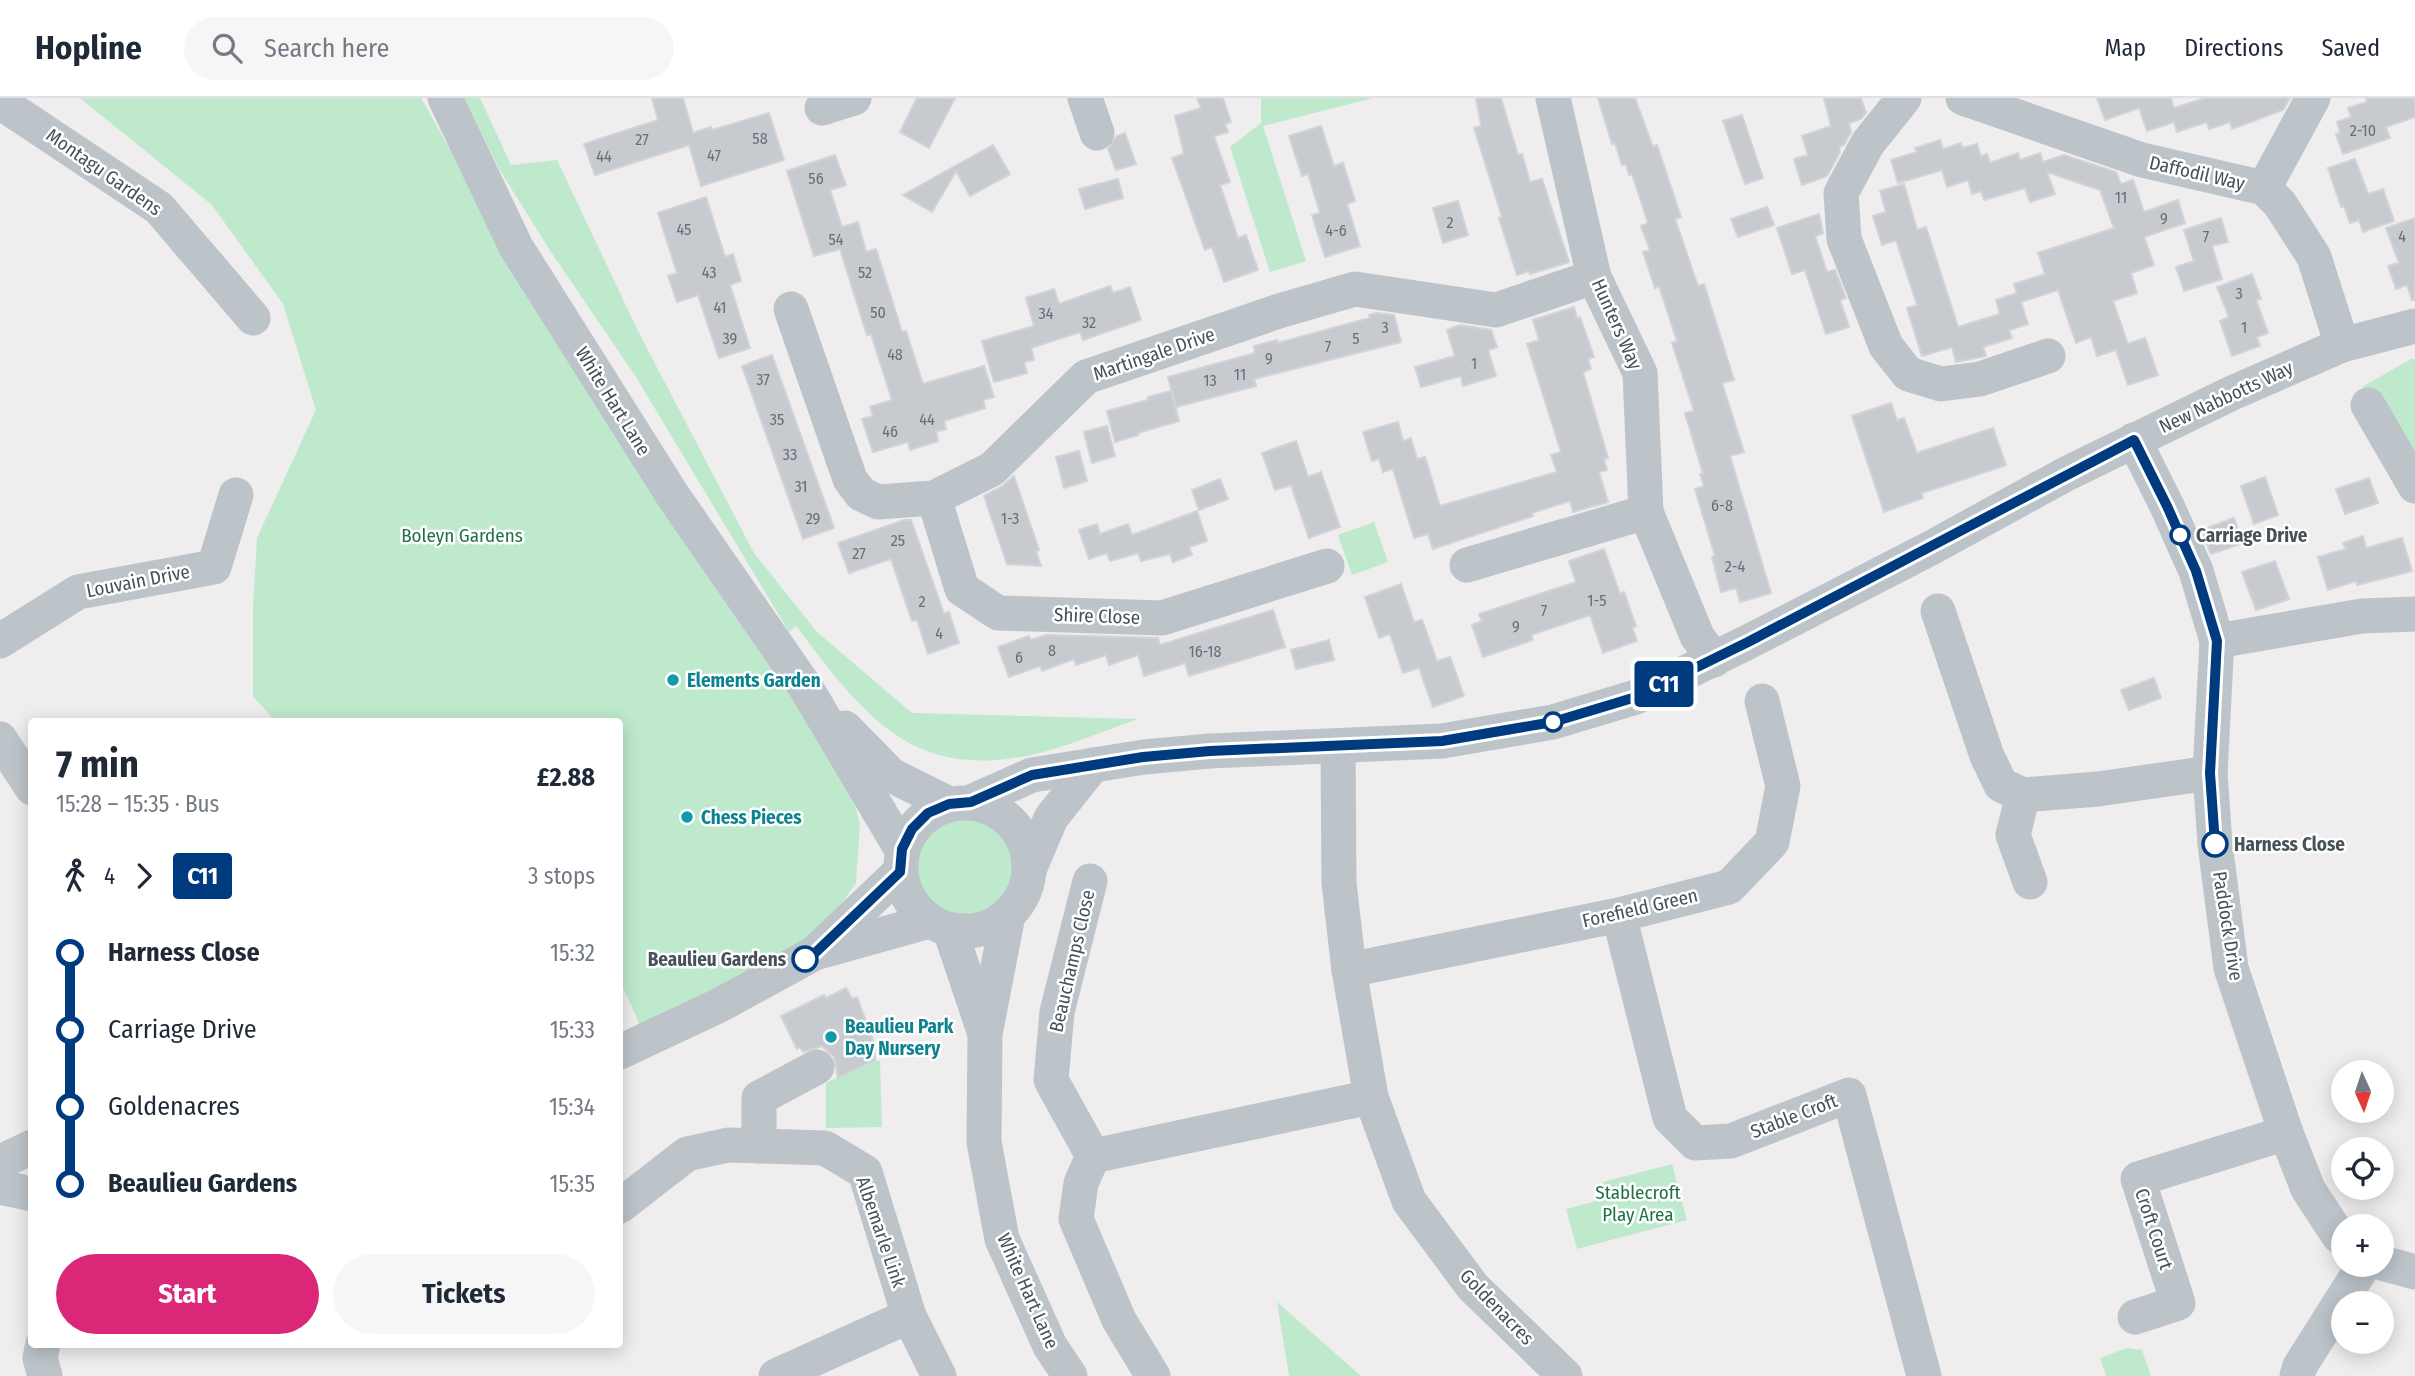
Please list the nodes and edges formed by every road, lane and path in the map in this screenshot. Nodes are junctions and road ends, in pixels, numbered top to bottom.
1 (445, 98) edge
2 (1085, 98) edge
3 (1553, 98) edge
4 (1903, 98) edge
5 (1963, 98) edge
6 (2313, 98) edge
7 (0, 102) edge
8 (1097, 133) dead end
9 (2264, 188) junction
10 (1594, 277) junction
11 (791, 309) dead end
12 (253, 318) dead end
13 (2415, 326) edge
14 (2342, 345) junction
15 (2048, 356) dead end
16 (2368, 405) dead end
17 (2134, 440) junction
18 (2415, 486) edge
19 (236, 495) dead end
20 (934, 498) junction
21 (1646, 512) junction
22 (1467, 565) dead end
23 (1327, 566) dead end
24 (1938, 611) dead end
25 (2415, 614) edge
26 (0, 641) edge
27 (2217, 641) junction
28 (1714, 660) junction
29 (806, 688) junction
30 (1762, 701) dead end
31 (0, 739) edge
32 (1338, 746) junction
33 (1093, 765) junction
34 (2210, 773) junction
35 (28, 782) edge
36 (2023, 795) junction
37 (960, 803) junction
38 (901, 860) junction
39 (1029, 870) junction
40 (1090, 881) dead end
41 (2030, 882) dead end
42 (1008, 915) junction
43 (1619, 915) junction
44 (940, 925) junction
45 (815, 953) junction
46 (1349, 970) junction
47 (985, 1034) junction
48 (623, 1047) edge
49 (817, 1067) dead end
50 (1371, 1097) junction
51 (2286, 1133) junction
52 (759, 1146) junction
53 (28, 1149) edge
54 (1093, 1156) junction
55 (0, 1162) edge
56 (0, 1187) edge
57 (28, 1193) edge
58 (623, 1204) edge
59 (2331, 1224) edge
60 (2394, 1266) edge
61 (2415, 1272) edge
62 (2356, 1277) edge
63 (909, 1316) junction
64 (2135, 1317) dead end
65 (42, 1348) edge
66 (45, 1376) edge
67 (776, 1376) edge
68 (939, 1376) edge
69 (1070, 1376) edge
70 (1153, 1376) edge
71 (1565, 1376) edge
72 (1924, 1376) edge
73 (2297, 1376) edge

1 - 29 street, White Hart Lane
2 - 8 street
3 - 10 street, Hunters Way
4 - 15 street
5 - 9 street, Daffodil Way
6 - 9 street
7 - 12 street, Montagu Gardens
9 - 14 street, Daffodil Way
10 - 20 street, Martingale Drive
10 - 21 street, Hunters Way
11 - 20 street, Martingale Drive
13 - 14 street, New Nabbotts Way
14 - 17 street, New Nabbotts Way
16 - 18 street
17 - 27 street, Paddock Drive
17 - 28 street, New Nabbotts Way
19 - 26 street, Louvain Drive
20 - 23 street, Shire Close
21 - 22 street
21 - 28 street, Hunters Way
24 - 36 street
25 - 27 street
27 - 34 street, Paddock Drive
28 - 32 street, New Nabbotts Way
29 - 37 street, White Hart Lane
29 - 38 street, White Hart Lane
30 - 43 street, Forefield Green
31 - 35 street
32 - 33 street, New Nabbotts Way
32 - 46 street, Goldenacres
33 - 37 street, New Nabbotts Way
33 - 39 street
34 - 36 street
34 - 51 street, Paddock Drive
36 - 41 street
37 - 38 street
37 - 39 street
38 - 44 street
38 - 45 street
39 - 42 street
40 - 54 street, Beauchamps Close
42 - 44 street
42 - 47 street, White Hart Lane
43 - 46 street, Forefield Green
43 - 72 street, Stable Croft
44 - 45 street
44 - 47 street, White Hart Lane
45 - 48 street
46 - 50 street, Goldenacres
47 - 69 street, White Hart Lane
49 - 52 street
50 - 54 street
50 - 71 street, Goldenacres
51 - 59 street, Paddock Drive
51 - 64 street, Croft Court
52 - 58 street, Albemarle Link
52 - 63 street, Albemarle Link
53 - 55 street
54 - 70 street
56 - 57 street
60 - 61 street
62 - 73 street
63 - 67 street
63 - 68 street, Albemarle Link
65 - 66 street

